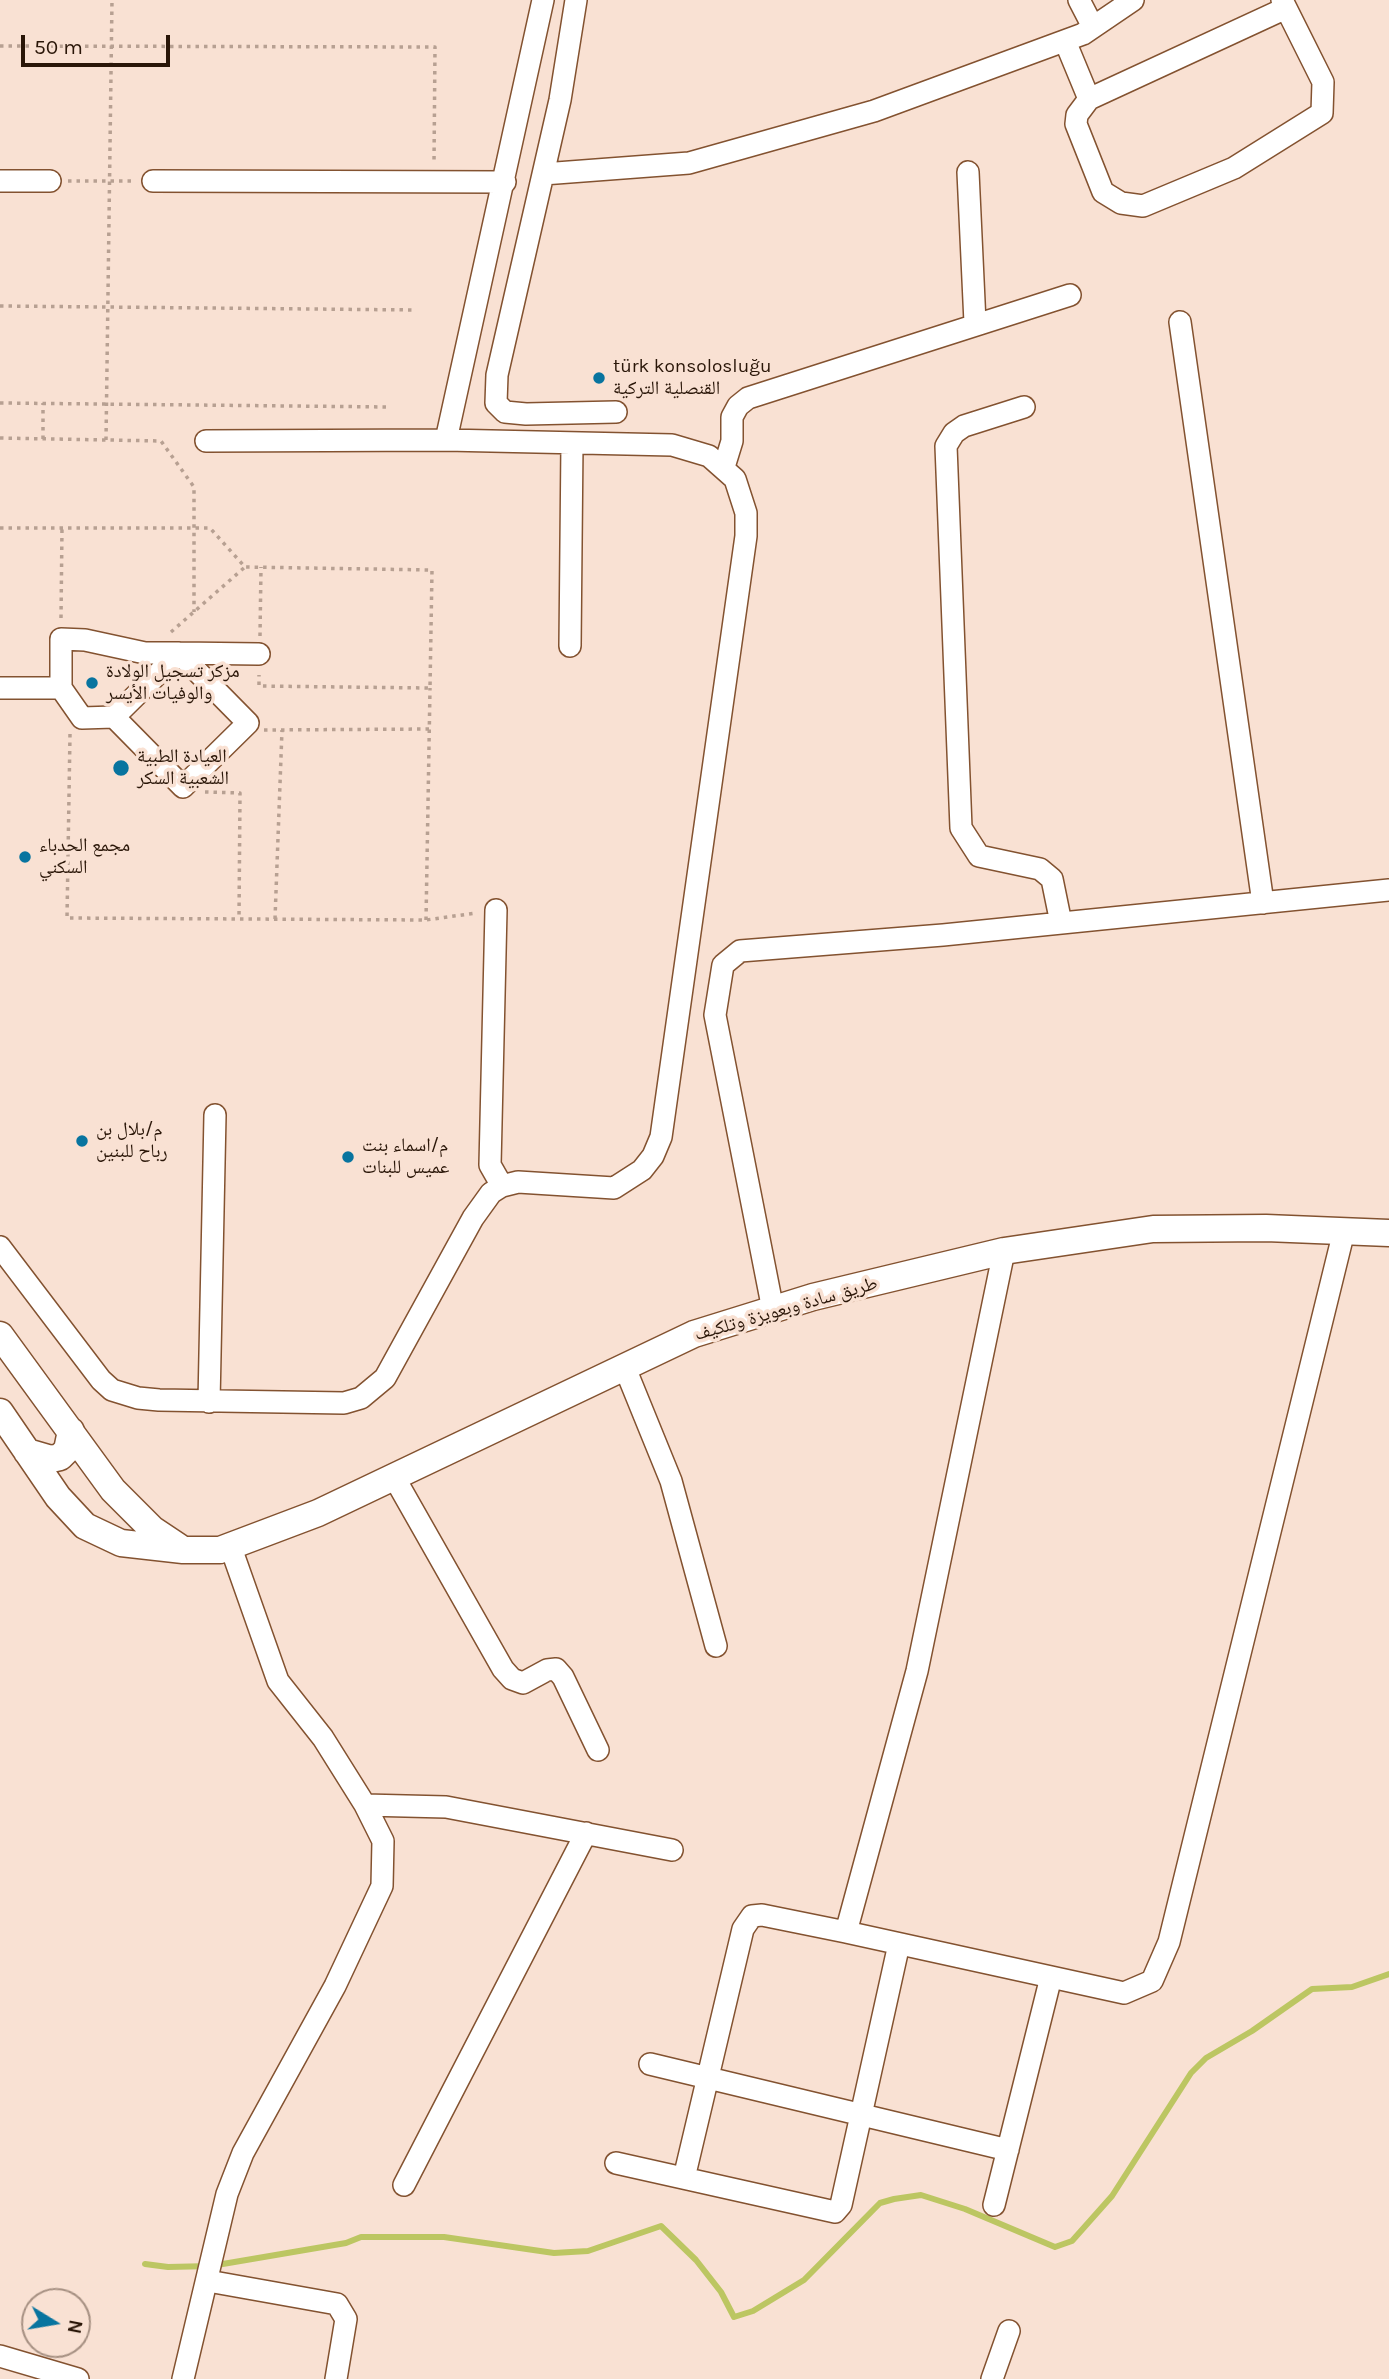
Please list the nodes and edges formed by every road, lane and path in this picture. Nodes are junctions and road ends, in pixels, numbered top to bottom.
1 (112, 0) edge
2 (542, 0) edge
3 (576, 0) edge
4 (1079, 0) edge
5 (1133, 0) edge
6 (1284, 4) edge
7 (1093, 27) junction
8 (1065, 41) junction
9 (0, 46) edge
10 (111, 46) junction
11 (1089, 99) junction
12 (968, 172) dead end
13 (543, 174) junction
14 (0, 181) edge
15 (50, 181) joint
16 (109, 181) junction
17 (153, 181) joint
18 (505, 182) junction
19 (434, 183) junction
20 (1070, 295) dead end
21 (0, 306) edge
22 (108, 307) junction
23 (416, 310) dead end
24 (1180, 322) dead end
25 (975, 323) junction
26 (0, 403) edge
27 (43, 403) junction
28 (106, 404) junction
29 (389, 407) dead end
30 (1024, 407) dead end
31 (616, 412) dead end
32 (0, 438) edge
33 (43, 439) junction
34 (106, 440) junction
35 (446, 440) junction
36 (206, 441) dead end
37 (572, 443) junction
38 (724, 467) junction
39 (0, 528) edge
40 (62, 528) junction
41 (195, 528) junction
42 (245, 567) junction
43 (261, 567) junction
44 (194, 612) junction
45 (61, 639) junction
46 (570, 646) dead end
47 (145, 653) junction
48 (180, 653) junction
49 (259, 654) junction
50 (0, 688) edge
51 (430, 688) junction
52 (66, 695) junction
53 (114, 717) junction
54 (430, 729) junction
55 (241, 730) junction
56 (282, 730) junction
57 (183, 787) junction
58 (1389, 890) edge
59 (1263, 903) junction
60 (496, 910) joint
61 (239, 919) junction
62 (275, 919) junction
63 (426, 920) junction
64 (1061, 923) junction
65 (215, 1115) dead end
66 (502, 1186) junction
67 (1344, 1231) junction
68 (1389, 1233) edge
69 (0, 1247) edge
70 (1004, 1251) junction
71 (773, 1310) junction
72 (0, 1335) edge
73 (625, 1368) junction
74 (209, 1402) junction
75 (0, 1412) edge
76 (71, 1431) junction
77 (27, 1452) junction
78 (394, 1477) junction
79 (231, 1548) junction
80 (183, 1550) junction
81 (716, 1646) dead end
82 (598, 1750) dead end
83 (365, 1805) junction
84 (586, 1833) junction
85 (672, 1850) dead end
86 (846, 1932) junction
87 (899, 1944) junction
88 (1051, 1977) junction
89 (650, 2064) dead end
90 (707, 2080) junction
91 (860, 2115) junction
92 (1007, 2150) junction
93 (616, 2163) dead end
94 (684, 2178) junction
95 (404, 2185) dead end
96 (994, 2205) dead end
97 (209, 2277) junction
98 (1009, 2331) dead end
99 (0, 2356) edge
100 (78, 2379) edge
101 (183, 2379) edge
102 (336, 2379) edge
103 (992, 2379) edge

1 - 10 path
2 - 18 street
3 - 13 street
4 - 7 street
5 - 7 street
6 - 11 street
6 - 11 street
7 - 8 street
8 - 11 street
8 - 13 street
9 - 10 path
10 - 16 path
10 - 19 path
12 - 25 street
13 - 31 street
14 - 15 street
15 - 16 path
16 - 17 path
16 - 22 path
17 - 19 street
18 - 19 street
18 - 35 street
20 - 25 street
21 - 22 path
22 - 23 path
22 - 28 path
24 - 59 street
25 - 38 street
26 - 27 path
27 - 28 path
27 - 33 path
28 - 29 path
28 - 34 path
30 - 64 street
32 - 33 path
33 - 34 path
34 - 41 path
35 - 36 street
35 - 37 street
37 - 38 street
37 - 46 street
38 - 66 street
39 - 40 path
40 - 41 path
40 - 45 path
41 - 42 path
41 - 44 path
42 - 43 path
42 - 44 path
43 - 49 path
43 - 51 path
44 - 47 path
45 - 47 street
45 - 52 street
47 - 48 street
48 - 49 street
48 - 53 street
48 - 55 street
49 - 51 path
50 - 52 street
51 - 54 path
52 - 53 street
52 - 61 path
53 - 57 street
54 - 56 path
54 - 63 path
55 - 56 path
55 - 57 street
56 - 62 path
57 - 61 path
58 - 59 street
59 - 64 street
60 - 63 path
60 - 66 street
61 - 62 path
62 - 63 path
64 - 71 street
65 - 74 street
66 - 74 street
67 - 68 main road, طريق سادة وبعويزة وتلكيف
67 - 70 main road, طريق سادة وبعويزة وتلكيف
67 - 88 street
69 - 74 street
70 - 71 main road, طريق سادة وبعويزة وتلكيف
70 - 86 street
71 - 73 main road, طريق سادة وبعويزة وتلكيف
72 - 76 main road
73 - 78 main road, طريق سادة وبعويزة وتلكيف
73 - 81 street
75 - 77 main road, طريق سادة وبعويزة وتلكيف
76 - 77 main road
76 - 80 main road
77 - 80 main road, طريق سادة وبعويزة وتلكيف
78 - 79 main road, طريق سادة وبعويزة وتلكيف
78 - 82 street
79 - 80 main road, طريق سادة وبعويزة وتلكيف
79 - 83 street
83 - 84 street
83 - 97 street
84 - 85 street
84 - 95 street
86 - 87 street
86 - 90 street
87 - 88 street
87 - 91 street
88 - 92 street
89 - 90 street
90 - 91 street
90 - 94 street
91 - 92 street
91 - 94 street
92 - 96 street
93 - 94 street
97 - 101 street
97 - 102 street
98 - 103 street
99 - 100 street

